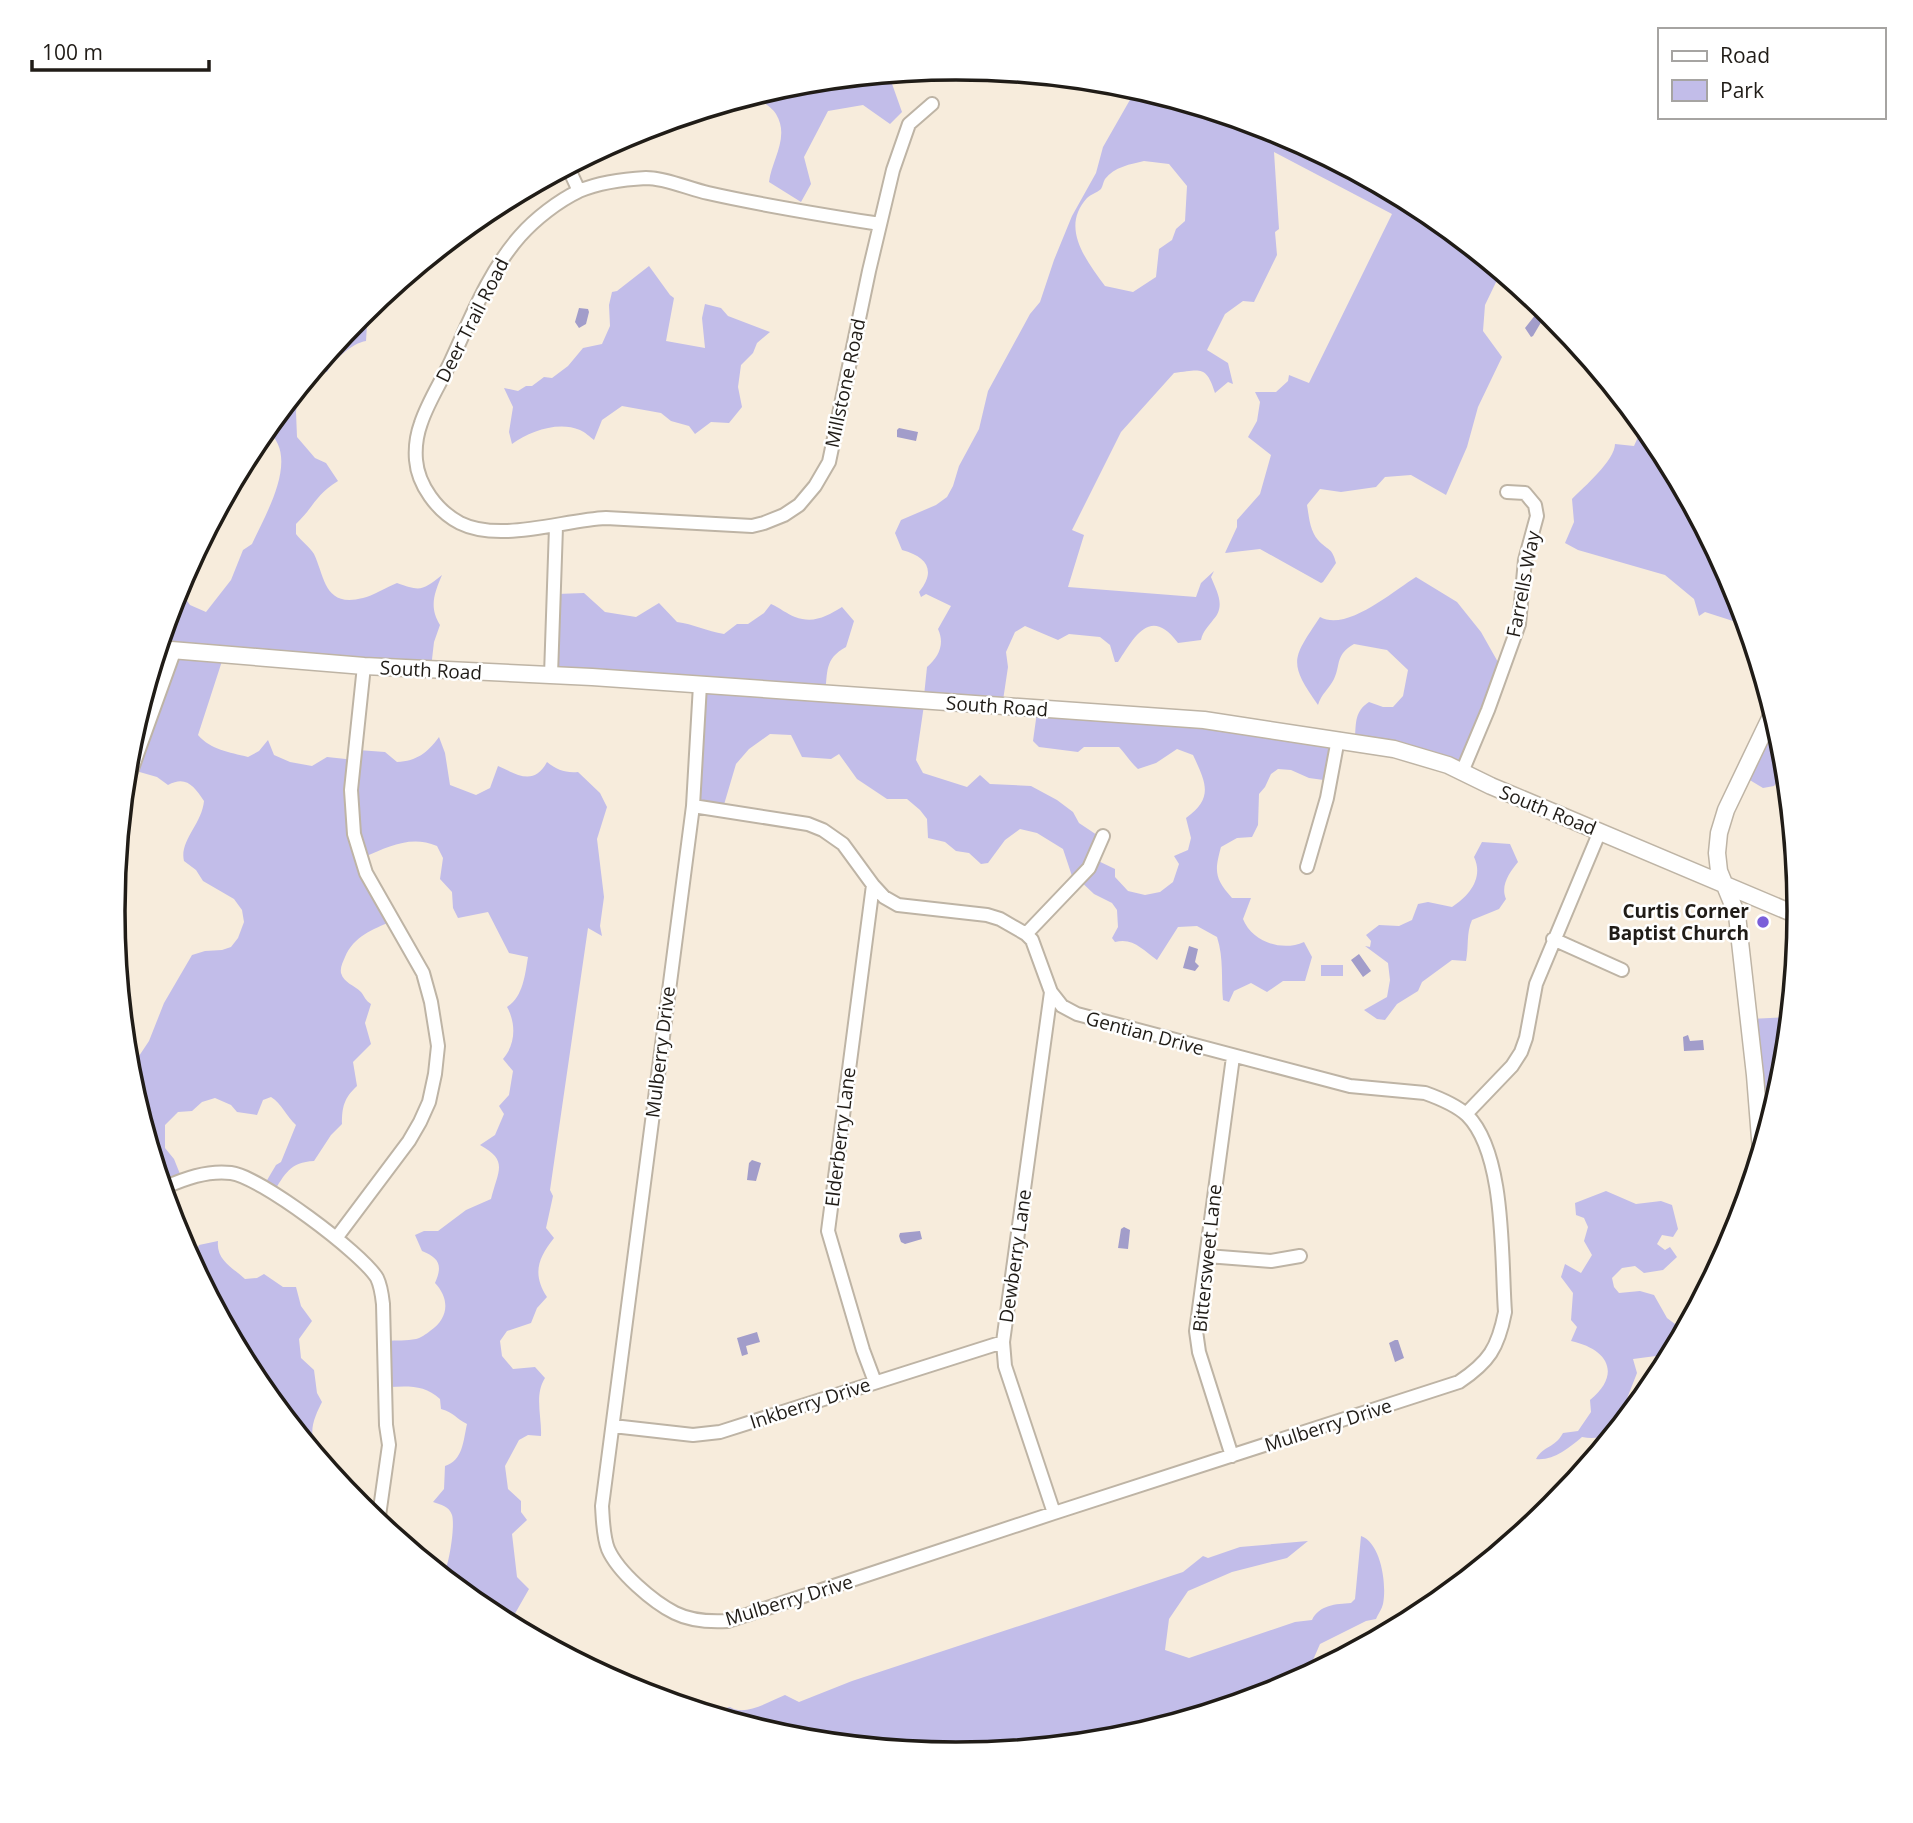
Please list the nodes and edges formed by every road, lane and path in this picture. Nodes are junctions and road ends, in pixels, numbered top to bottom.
1 (932, 104) dead end
2 (572, 175) edge
3 (579, 191) junction
4 (880, 224) junction
5 (1507, 492) dead end
6 (556, 527) junction
7 (168, 651) edge
8 (364, 666) junction
9 (551, 676) junction
10 (700, 685) junction
11 (1766, 726) edge
12 (1338, 740) junction
13 (1462, 772) junction
14 (693, 806) junction
15 (1600, 831) junction
16 (1103, 836) dead end
17 (1307, 867) dead end
18 (873, 885) junction
19 (1728, 888) junction
20 (1788, 912) edge
21 (1026, 934) junction
22 (1553, 939) junction
23 (1622, 970) dead end
24 (1051, 992) junction
25 (1233, 1057) junction
26 (1466, 1114) junction
27 (1759, 1127) edge
28 (172, 1185) edge
29 (337, 1237) junction
30 (1207, 1256) junction
31 (1300, 1256) dead end
32 (1003, 1342) junction
33 (876, 1382) junction
34 (613, 1426) junction
35 (1233, 1456) junction
36 (380, 1509) edge
37 (1054, 1513) junction

1 - 4 street, Millstone Road
2 - 3 street
3 - 4 street, Deer Trail Road
3 - 6 street, Deer Trail Road
4 - 6 street, Millstone Road
5 - 13 street, Farrells Way
6 - 9 street
7 - 8 street, South Road
8 - 9 street, South Road
8 - 29 street
9 - 10 street, South Road
10 - 12 street, South Road
10 - 14 street, Mulberry Drive
11 - 19 street
12 - 13 street, South Road
12 - 17 street
13 - 15 street, South Road
14 - 18 street
14 - 34 street, Mulberry Drive
15 - 19 street, South Road
15 - 22 street
16 - 21 street
18 - 21 street
18 - 33 street, Elderberry Lane
19 - 20 street, South Road
19 - 27 street
21 - 24 street, Gentian Drive
22 - 23 street
22 - 26 street
24 - 25 street, Gentian Drive
24 - 32 street, Dewberry Lane
25 - 26 street, Gentian Drive
25 - 30 street, Bittersweet Lane
26 - 35 street, Mulberry Drive
28 - 29 street
29 - 36 street
30 - 31 street
30 - 35 street, Bittersweet Lane
32 - 33 street, Inkberry Drive
32 - 37 street, Dewberry Lane
33 - 34 street, Inkberry Drive
34 - 37 street, Mulberry Drive
35 - 37 street, Mulberry Drive

